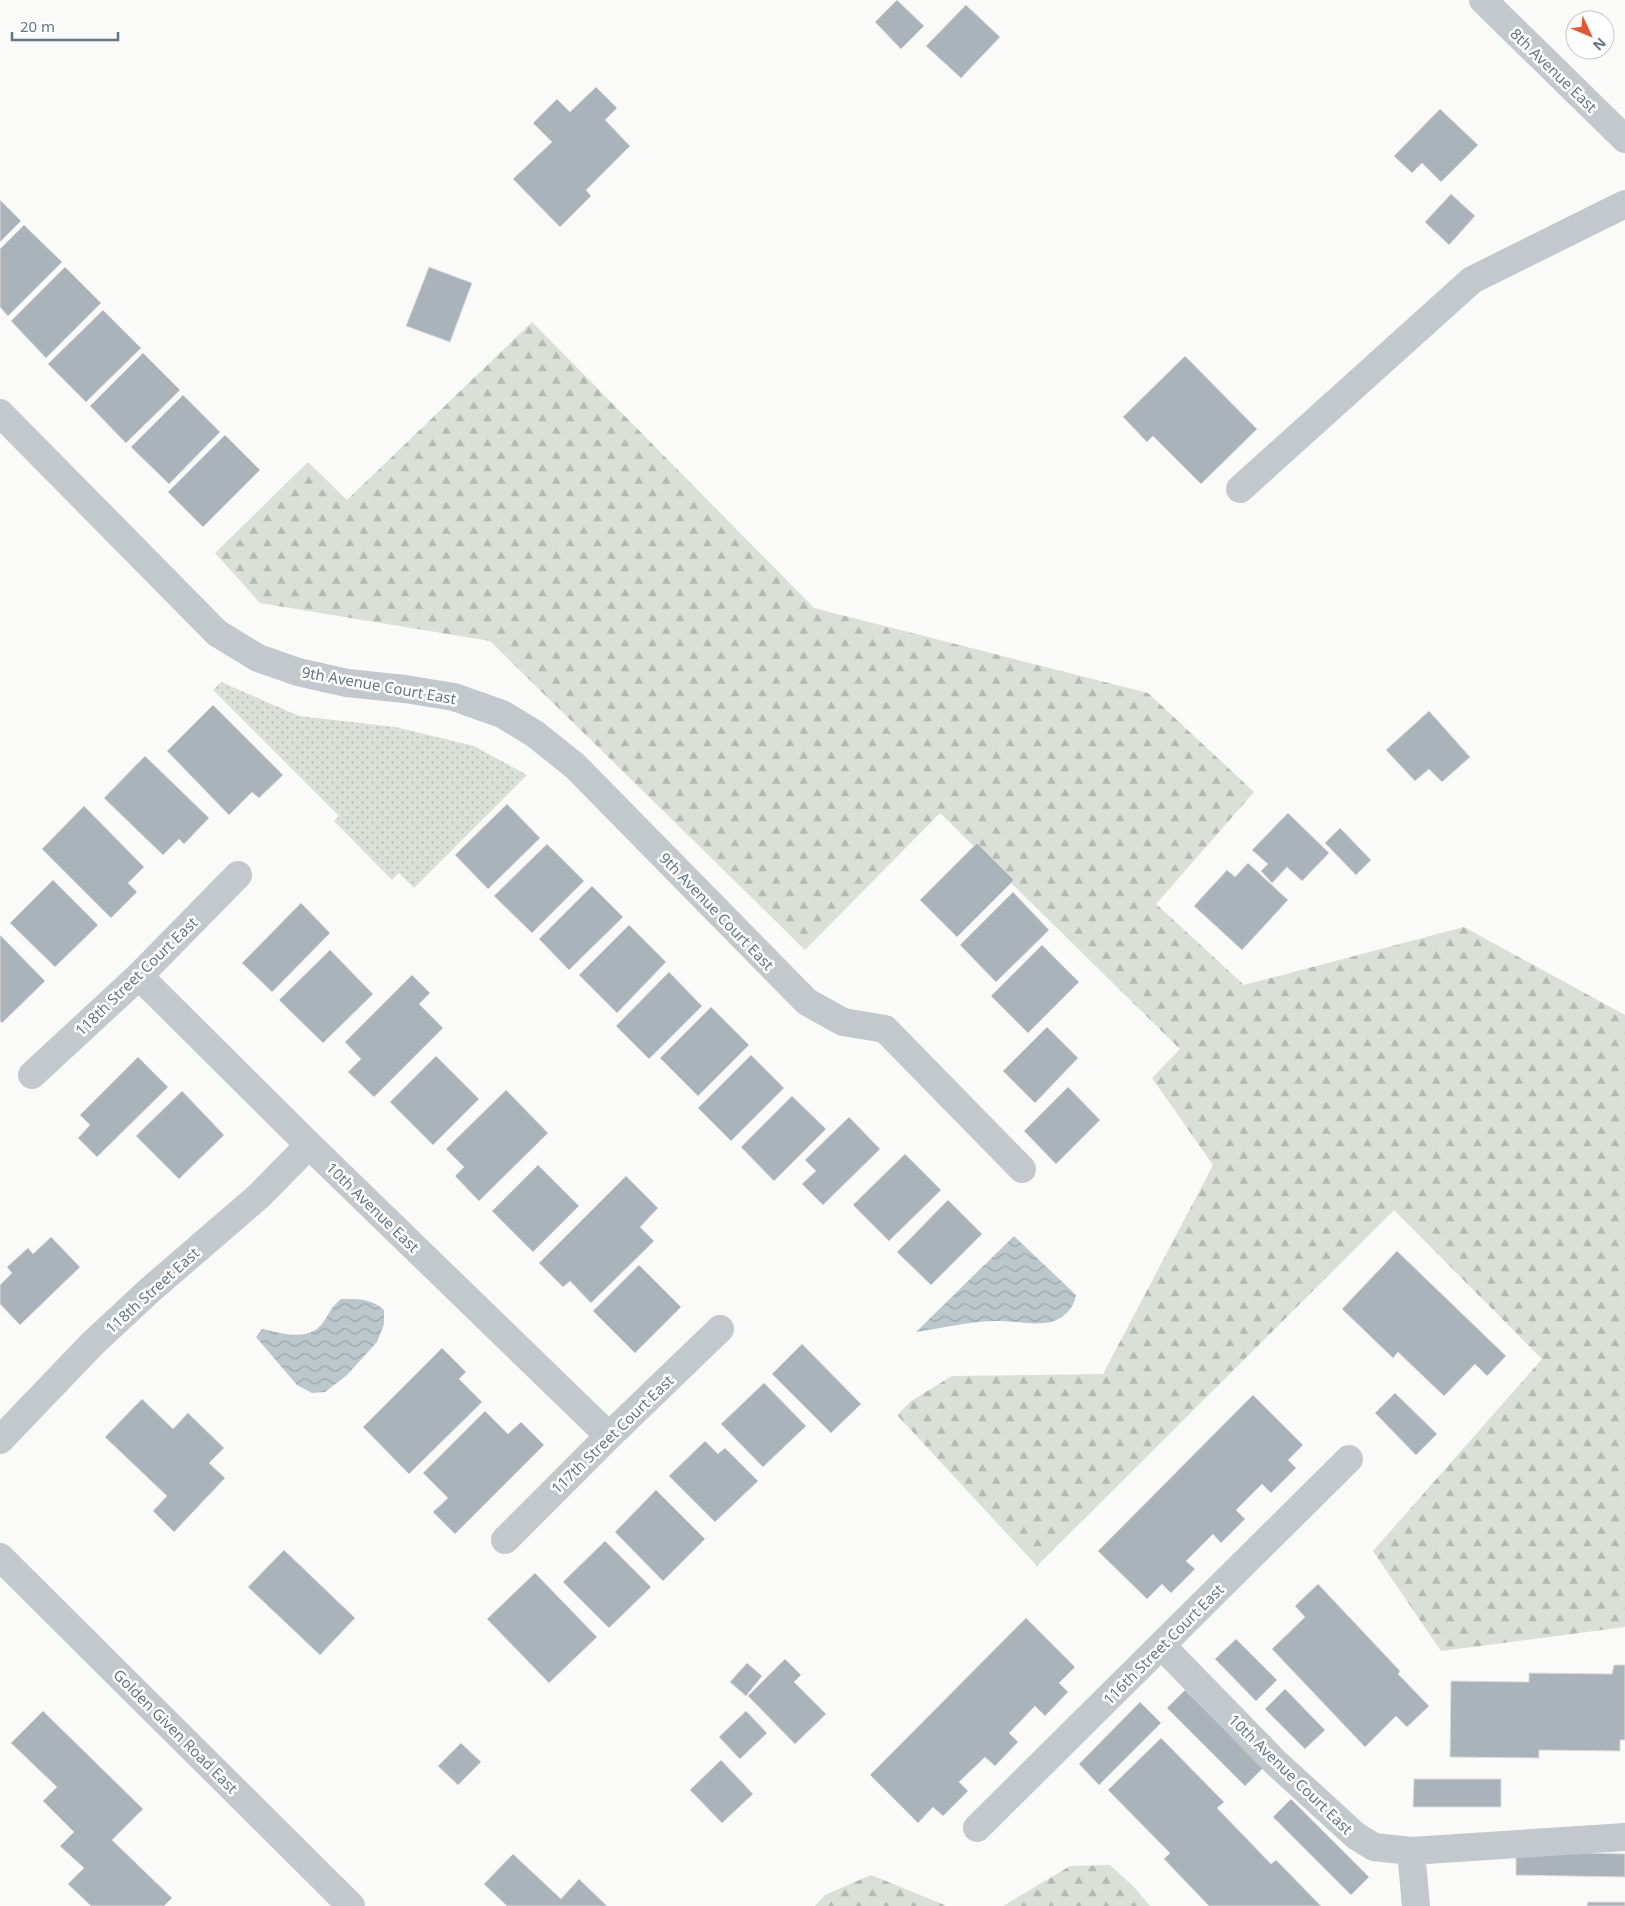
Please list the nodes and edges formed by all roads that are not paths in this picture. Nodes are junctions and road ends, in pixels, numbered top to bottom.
1 (1483, 0) edge
2 (1625, 139) edge
3 (1625, 204) edge
4 (0, 413) edge
5 (1240, 489) dead end
6 (238, 875) dead end
7 (139, 976) junction
8 (32, 1075) dead end
9 (309, 1146) junction
10 (1022, 1169) dead end
11 (720, 1329) dead end
12 (609, 1436) junction
13 (0, 1440) edge
14 (1349, 1460) dead end
15 (505, 1540) dead end
16 (0, 1556) edge
17 (1162, 1646) junction
18 (977, 1828) dead end
19 (1625, 1837) edge
20 (1411, 1851) junction
21 (351, 1906) edge
22 (1416, 1906) edge

1 - 2 street, 8th Avenue East
3 - 5 street
4 - 10 street, 9th Avenue Court East
6 - 7 street, 118th Street Court East
7 - 8 street, 118th Street Court East
7 - 9 street, 10th Avenue East
9 - 12 street, 10th Avenue East
9 - 13 street, 118th Street East
11 - 12 street, 117th Street Court East
12 - 15 street, 117th Street Court East
14 - 17 street, 116th Street Court East
16 - 21 street, Golden Given Road East
17 - 18 street, 116th Street Court East
17 - 20 street, 10th Avenue Court East
19 - 20 street, 10th Avenue Court East
20 - 22 street

